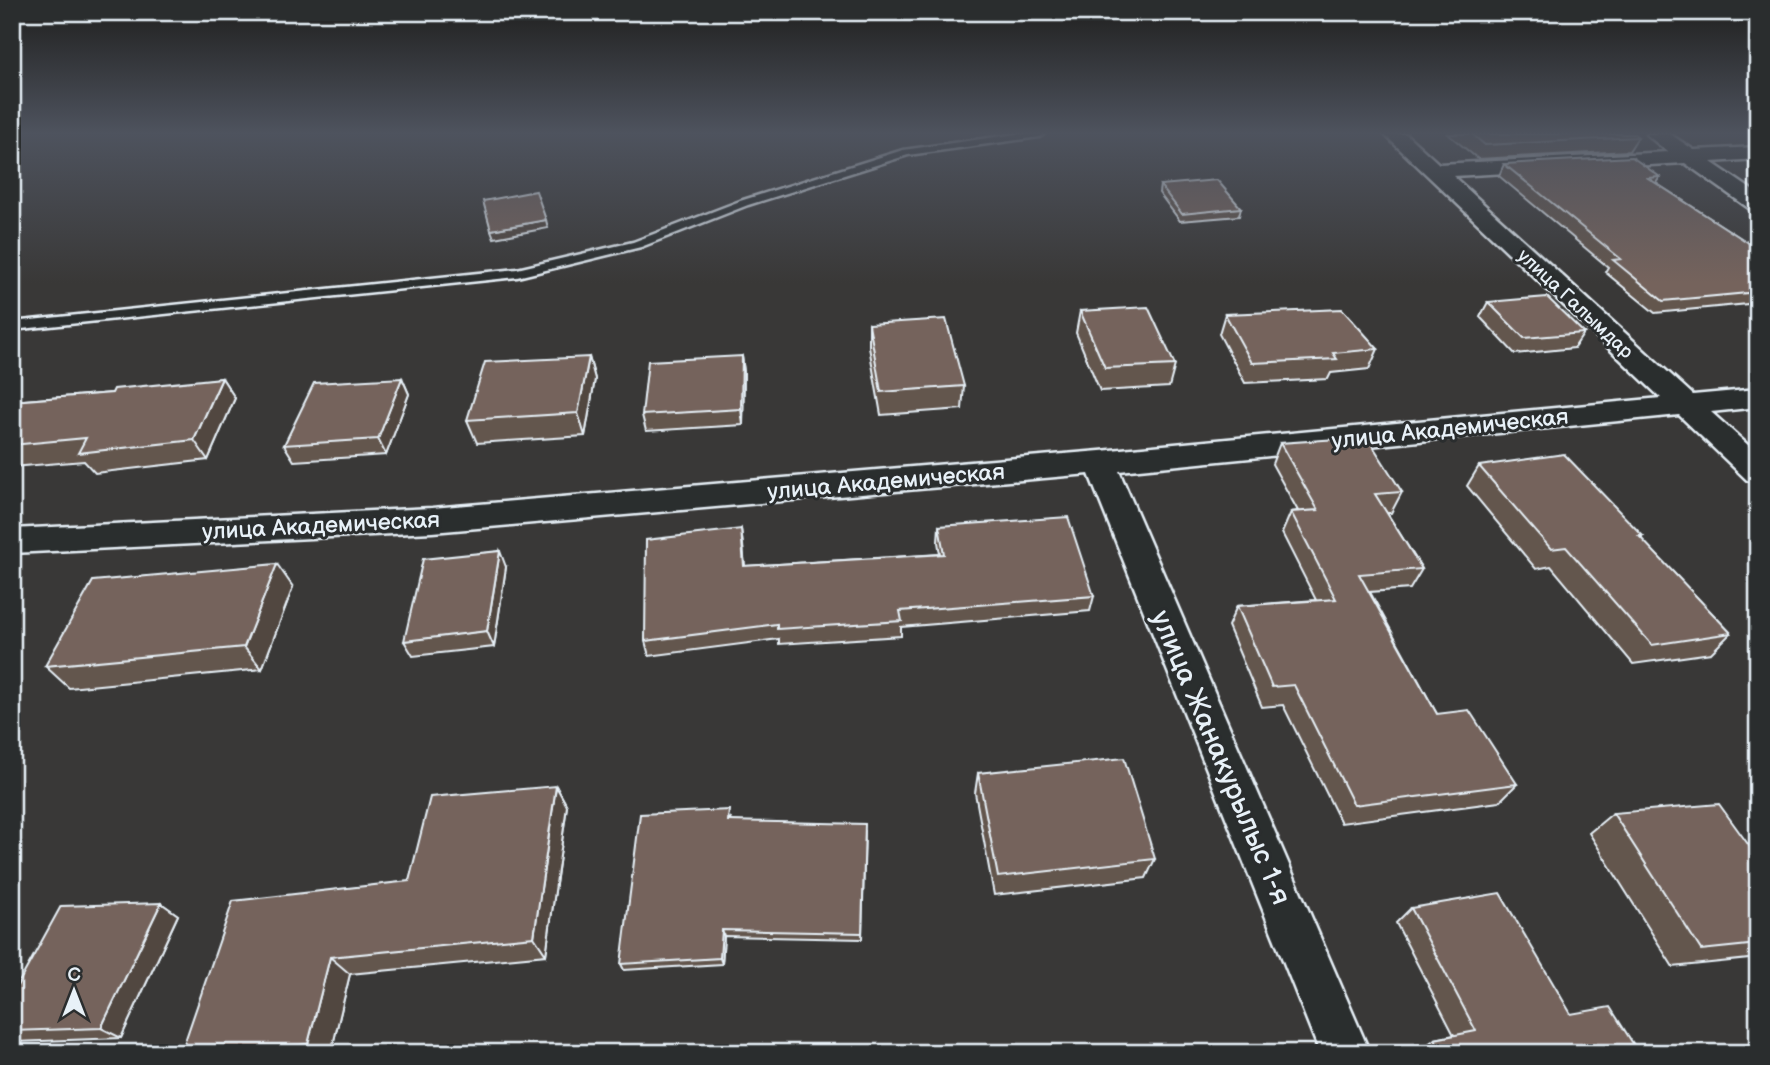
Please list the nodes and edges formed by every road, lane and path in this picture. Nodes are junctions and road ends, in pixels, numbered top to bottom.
1 (806, 184) edge
2 (1448, 184) edge
3 (1729, 184) edge
4 (1758, 204) edge
5 (12, 326) edge
6 (1758, 398) edge
7 (1685, 405) junction
8 (1100, 462) junction
9 (1758, 472) edge
10 (12, 541) edge
11 (1345, 1053) edge

1 - 5 lane
2 - 7 street, улица Галымдар
3 - 4 street
6 - 7 street, улица Академическая
7 - 8 street, улица Академическая
7 - 9 street, улица Галымдар
8 - 10 street, улица Академическая
8 - 11 street, улица Жанакурылыс 1-я

